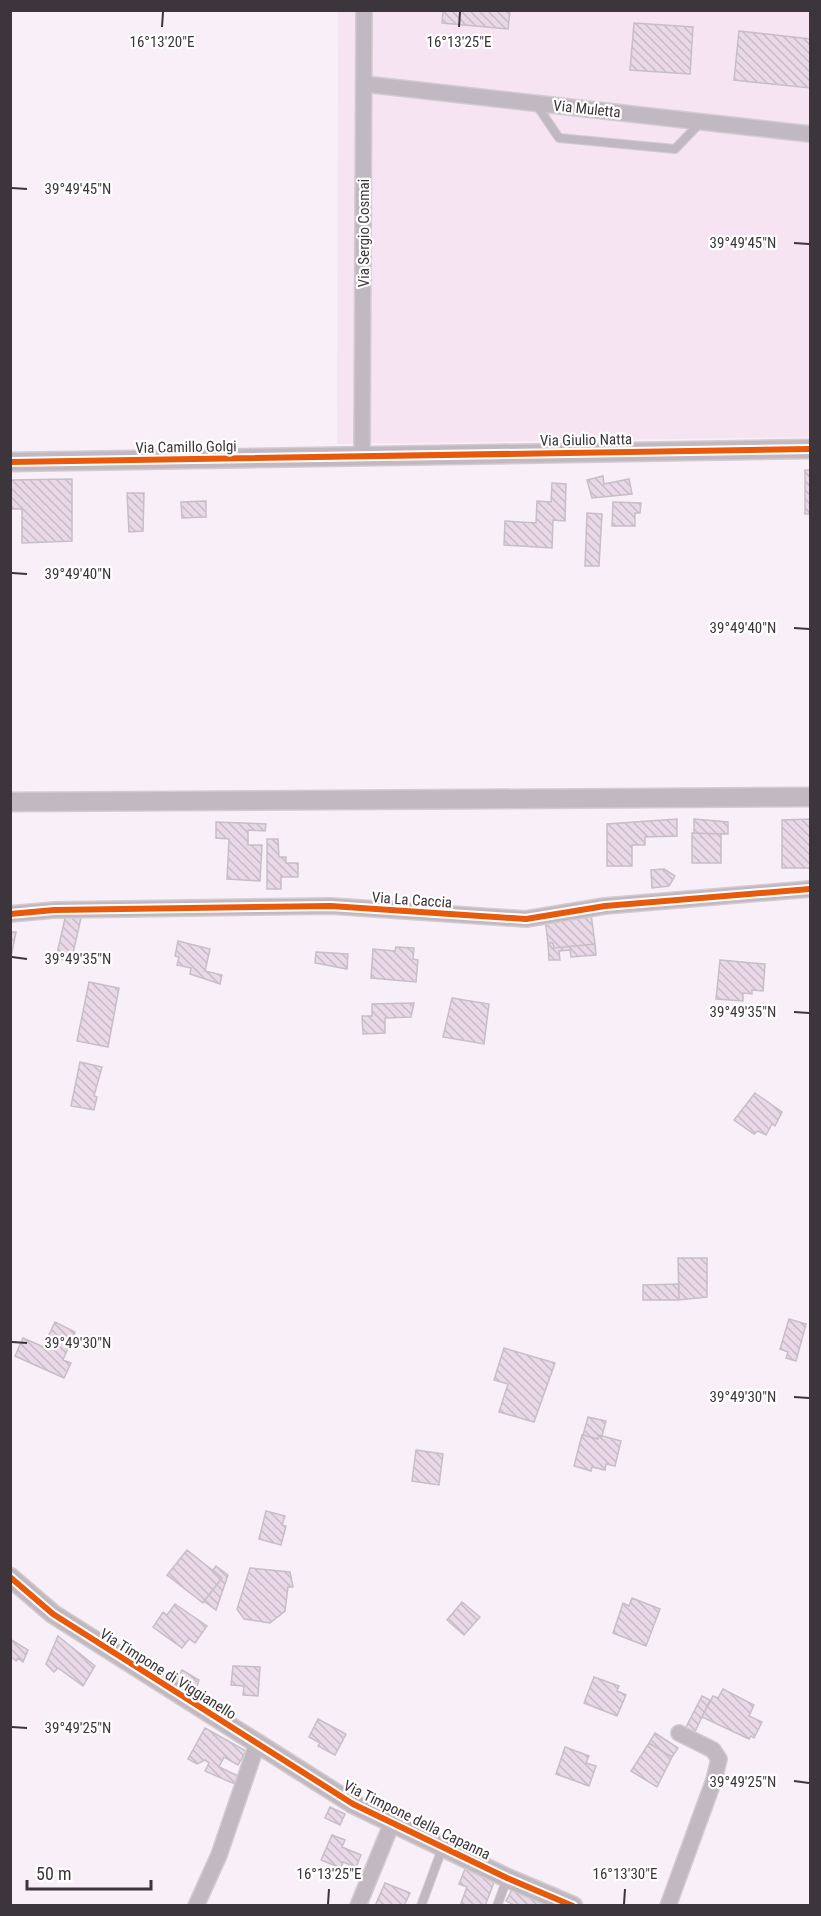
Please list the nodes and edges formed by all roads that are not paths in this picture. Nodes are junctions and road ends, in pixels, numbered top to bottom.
1 (364, 10) edge
2 (364, 84) junction
3 (536, 103) junction
4 (702, 122) junction
5 (810, 134) edge
6 (810, 449) edge
7 (362, 455) junction
8 (10, 462) edge
9 (810, 797) edge
10 (10, 802) edge
11 (810, 889) edge
12 (10, 914) edge
13 (10, 1577) edge
14 (679, 1733) dead end
15 (257, 1744) junction
16 (392, 1824) junction
17 (443, 1847) junction
18 (507, 1878) junction
19 (196, 1905) edge
20 (358, 1905) edge
21 (422, 1905) edge
22 (497, 1905) edge
23 (573, 1905) edge
24 (668, 1905) edge

1 - 2 street, Via Sergio Cosmai
2 - 3 street, Via Muletta
2 - 7 street, Via Sergio Cosmai
3 - 4 street, Via Muletta
3 - 4 lane
4 - 5 street, Via Muletta
6 - 7 street, Via Giulio Natta
7 - 8 street, Via Camillo Golgi
9 - 10 street
11 - 12 street, Via La Caccia
13 - 15 street, Via Timpone di Viggianello
14 - 24 street
15 - 16 street, Via Timpone della Capanna
15 - 19 street
16 - 17 street, Via Timpone della Capanna
16 - 20 street
17 - 18 street, Via Timpone della Capanna
17 - 21 lane
18 - 22 lane
18 - 23 street, Via Timpone della Capanna

